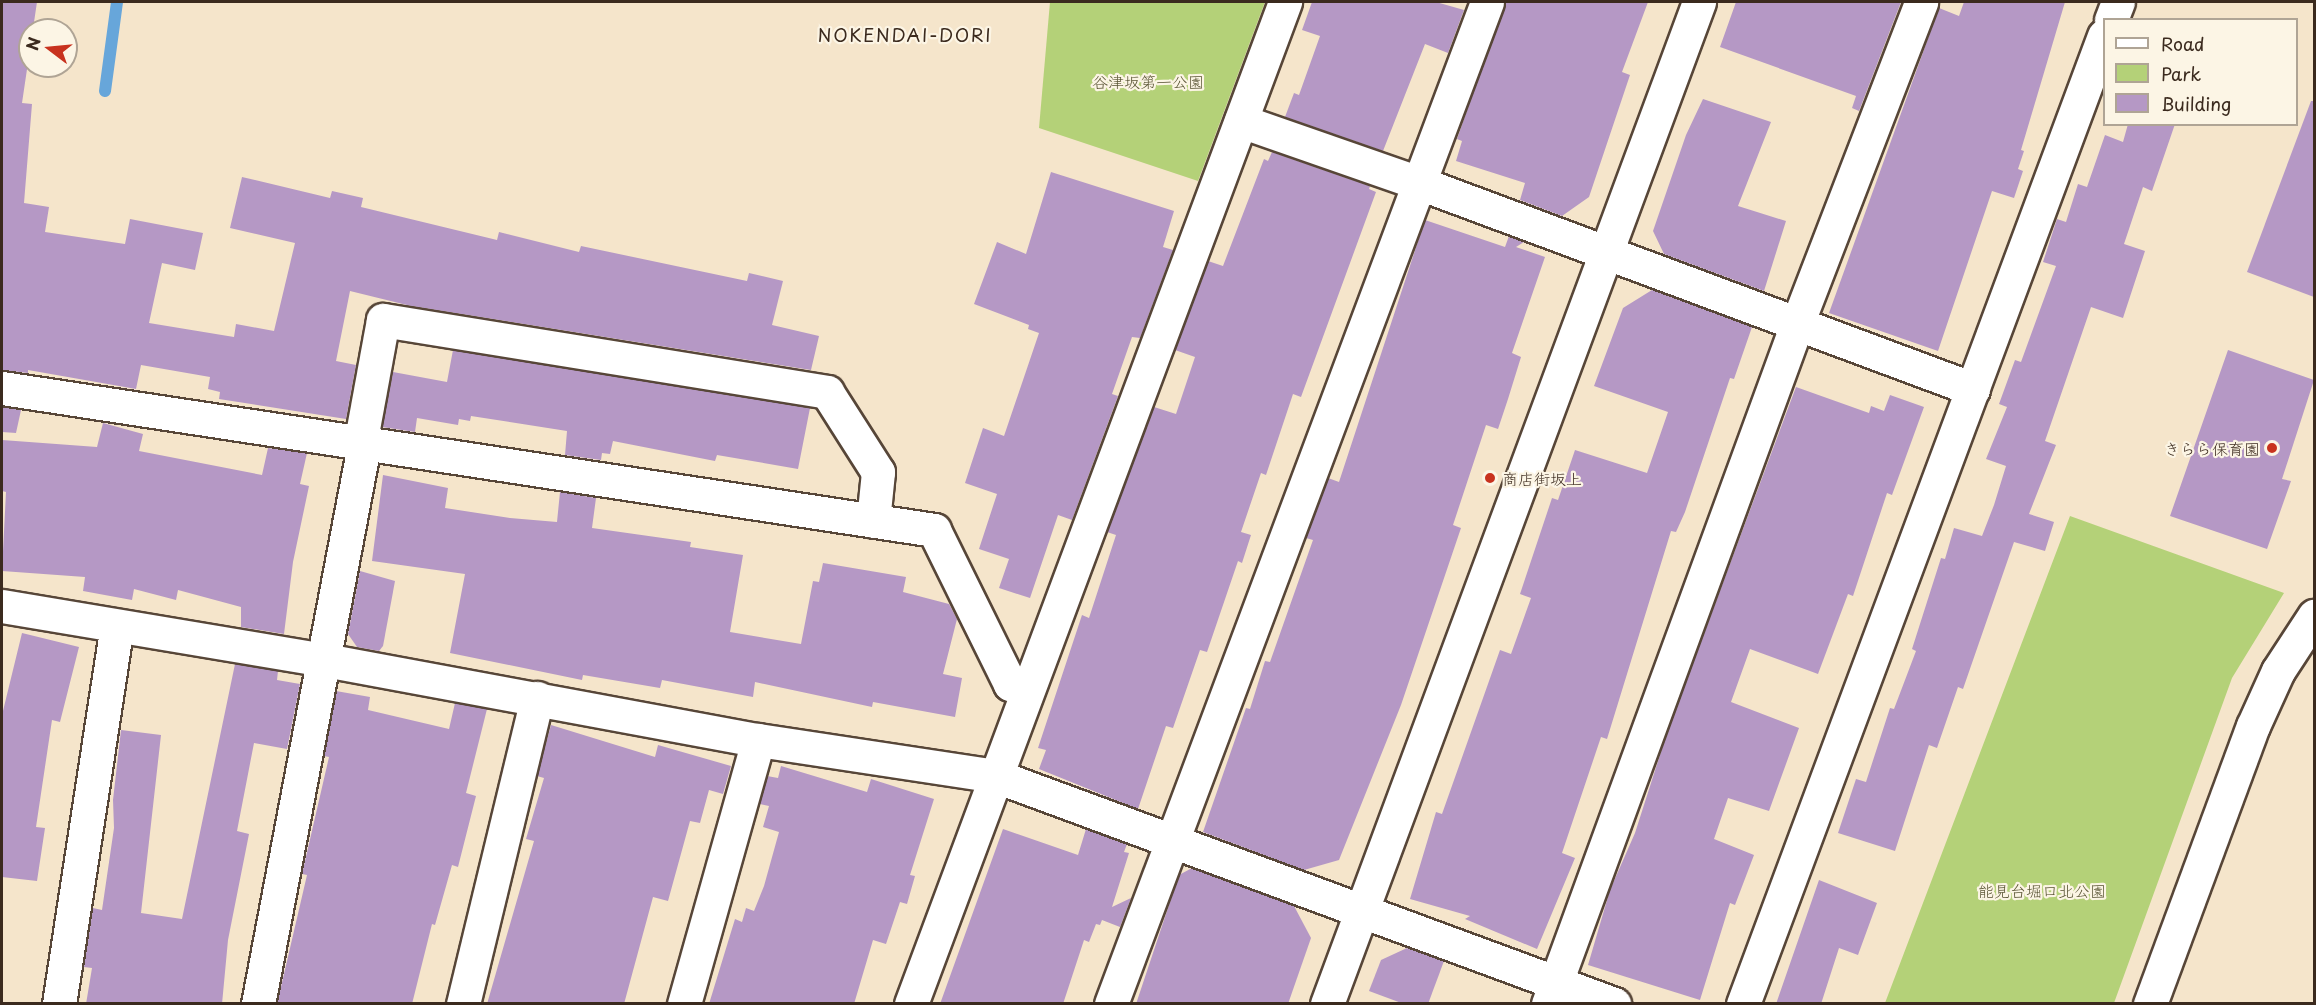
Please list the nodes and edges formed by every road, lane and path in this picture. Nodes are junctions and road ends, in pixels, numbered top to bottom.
1 (1285, 2) edge
2 (1487, 2) edge
3 (1699, 2) edge
4 (1921, 2) edge
5 (2118, 2) edge
6 (2112, 18) edge
7 (2103, 39) edge
8 (1241, 121) junction
9 (1422, 184) junction
10 (1604, 254) junction
11 (1797, 324) junction
12 (2, 388) edge
13 (1973, 389) junction
14 (362, 445) junction
15 (873, 521) junction
16 (2, 606) edge
17 (2314, 616) edge
18 (117, 627) junction
19 (325, 660) junction
20 (1028, 690) junction
21 (537, 698) junction
22 (758, 740) junction
23 (996, 776) junction
24 (1175, 839) junction
25 (1362, 911) junction
26 (1551, 992) edge
27 (59, 1004) edge
28 (258, 1004) edge
29 (463, 1004) edge
30 (684, 1004) edge
31 (911, 1004) edge
32 (1111, 1004) edge
33 (1327, 1004) edge
34 (1614, 1004) edge
35 (1743, 1004) edge
36 (2150, 1004) edge

1 - 8 street
2 - 9 street
3 - 10 street
4 - 11 street
5 - 6 street
7 - 13 street
8 - 9 street
8 - 20 street
9 - 10 street
9 - 24 street
10 - 11 street
10 - 25 street
11 - 13 street
11 - 26 street
12 - 14 street
13 - 35 street
14 - 15 street
14 - 15 street
14 - 19 street
15 - 20 street
16 - 18 street
17 - 36 street
18 - 19 street
18 - 27 street
19 - 21 street
19 - 28 street
20 - 23 street
21 - 22 street
21 - 29 street
22 - 23 street
22 - 30 street
23 - 24 street
23 - 31 street
24 - 25 street
24 - 32 street
25 - 26 street
25 - 33 street
26 - 34 street

